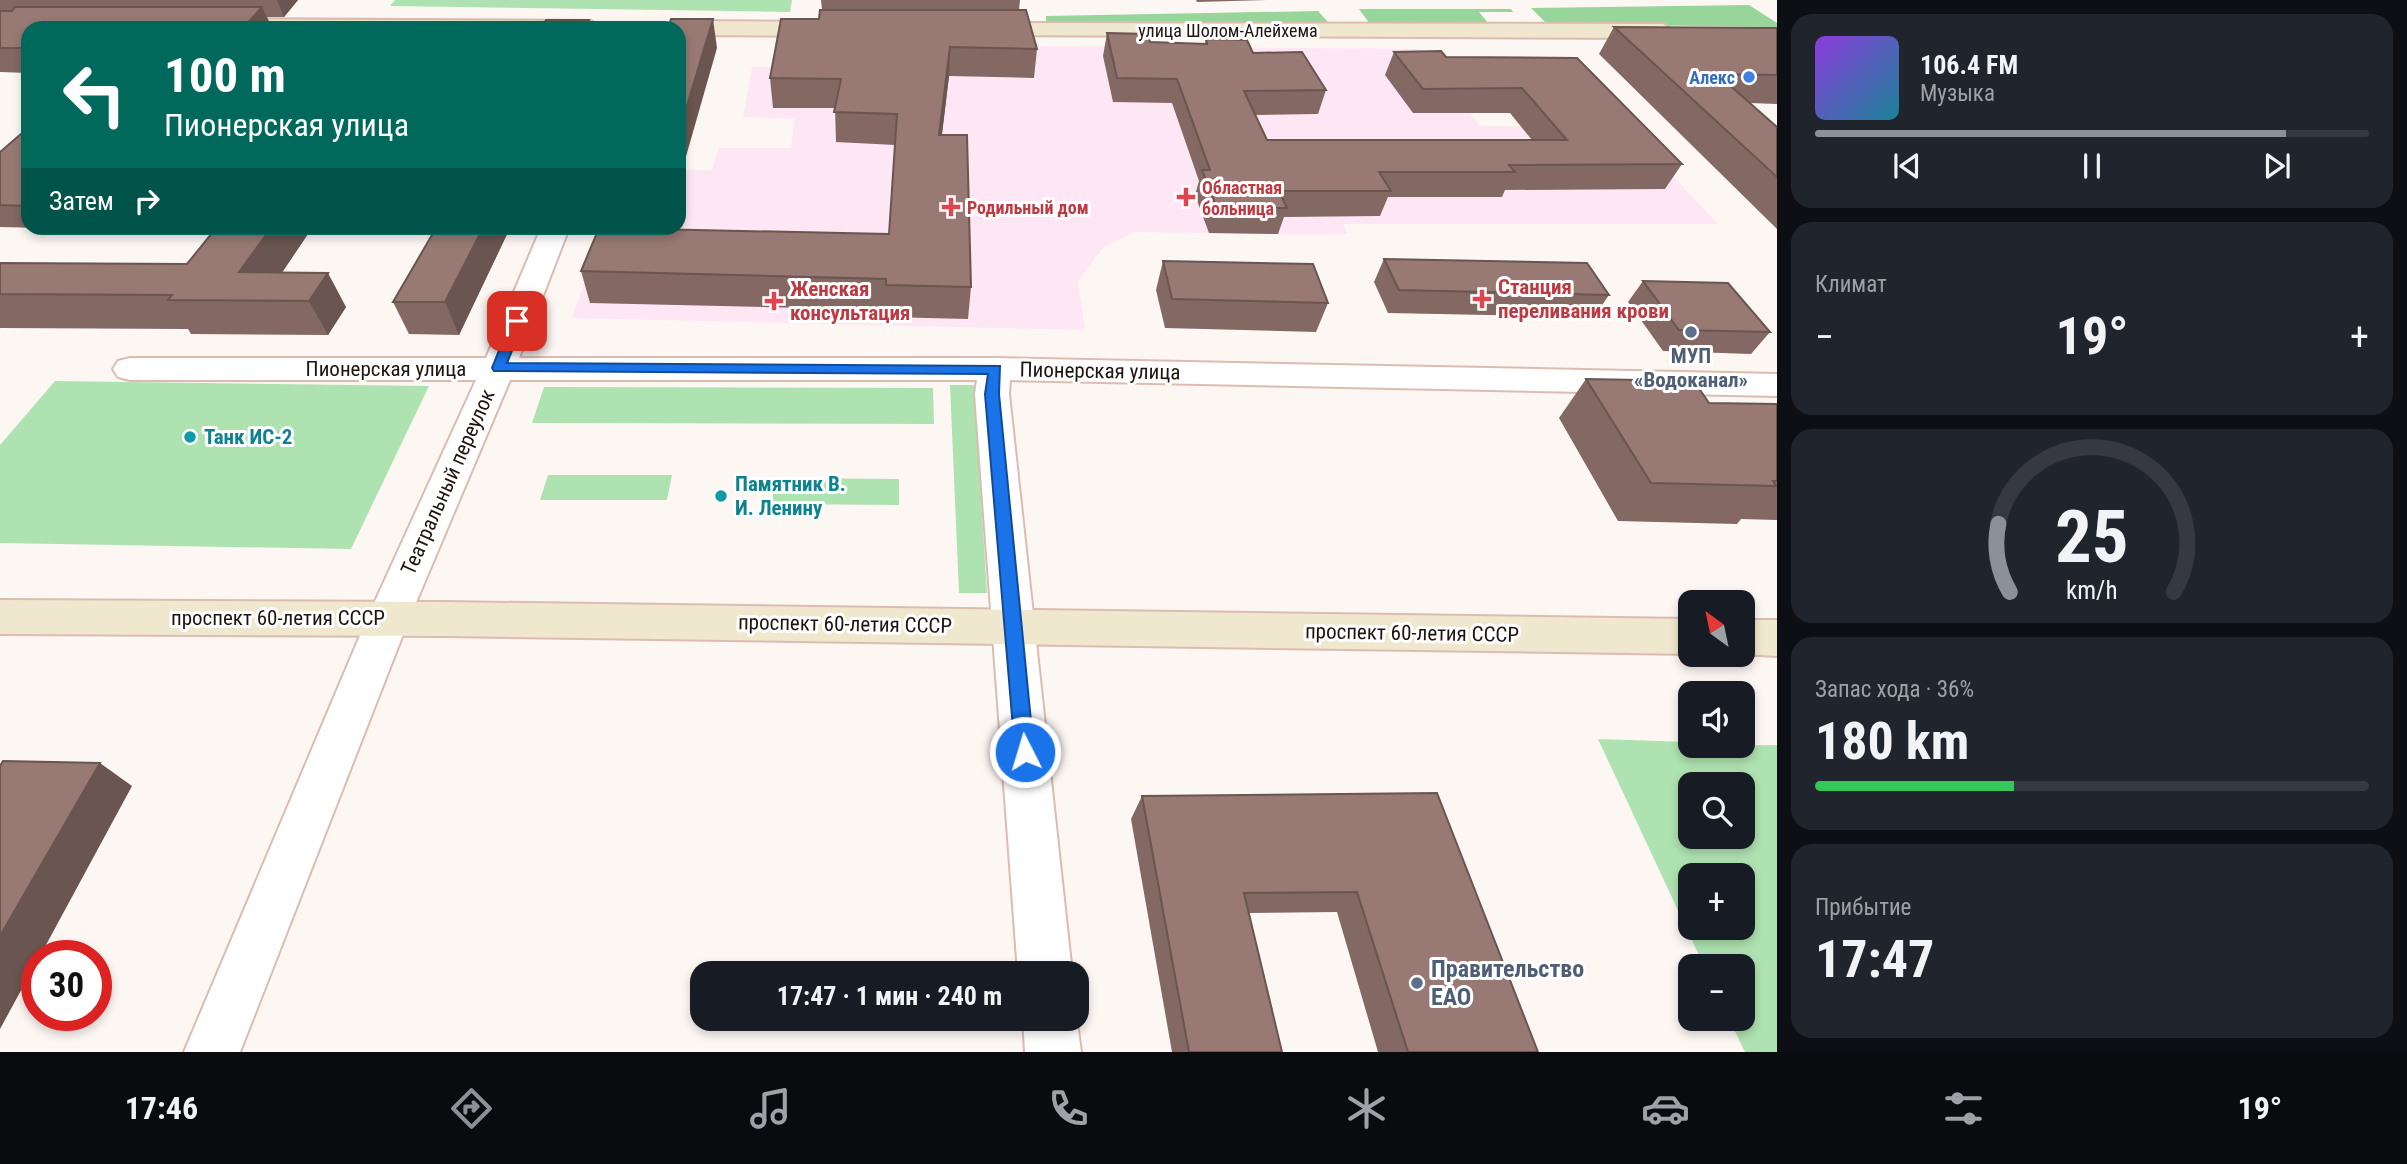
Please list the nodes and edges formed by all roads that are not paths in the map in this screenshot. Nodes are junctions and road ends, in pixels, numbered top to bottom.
1 (686, 28) edge
2 (858, 29) edge
3 (955, 30) edge
4 (1684, 31) edge
5 (552, 235) edge
6 (498, 368) junction
7 (130, 369) dead end
8 (995, 369) junction
9 (1777, 385) edge
10 (0, 617) edge
11 (388, 619) junction
12 (1013, 626) junction
13 (1678, 637) edge
14 (1755, 638) edge
15 (1777, 638) edge
16 (1044, 961) edge
17 (1051, 1031) edge
18 (212, 1052) edge
19 (1053, 1052) edge

1 - 2 main road
3 - 4 main road, улица Шолом-Алейхема
5 - 6 street, Театральный переулок
6 - 7 street, Пионерская улица
6 - 8 street, Пионерская улица
6 - 11 street, Театральный переулок
8 - 9 street, Пионерская улица
8 - 12 street
10 - 11 main road, проспект 60-летия СССР
11 - 12 main road, проспект 60-летия СССР
11 - 18 street, Театральный переулок
12 - 13 main road, проспект 60-летия СССР
12 - 16 street
14 - 15 main road
17 - 19 street

